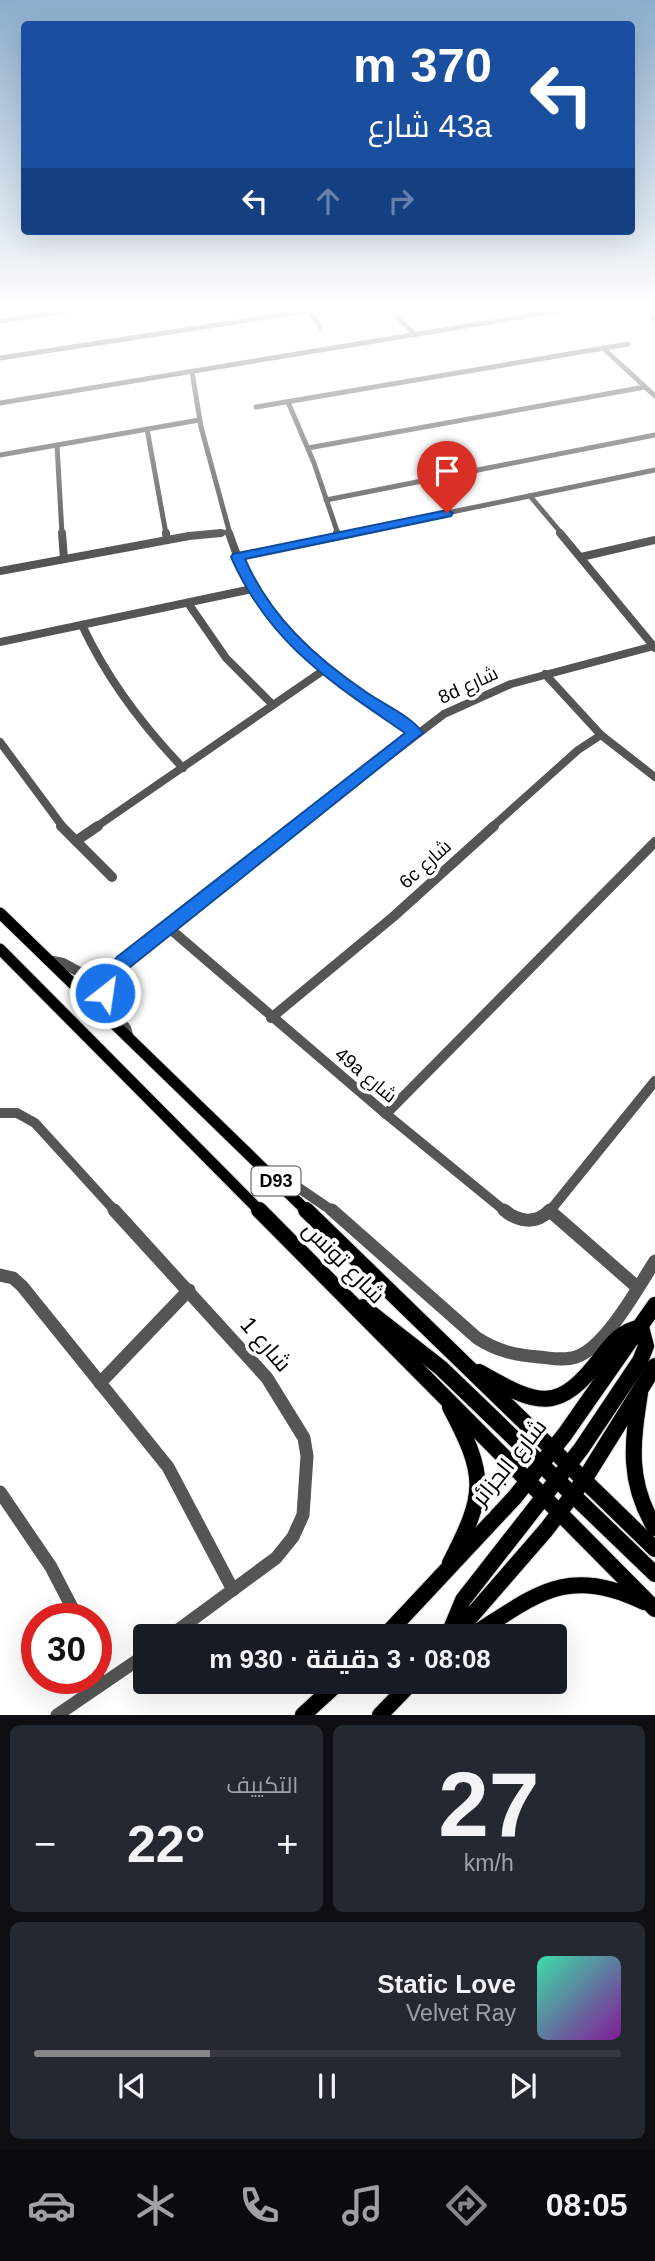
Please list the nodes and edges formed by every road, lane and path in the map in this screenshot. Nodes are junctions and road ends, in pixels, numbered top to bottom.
1 (75, 390) edge
2 (194, 390) edge
3 (358, 390) edge
4 (628, 390) edge
5 (0, 402) edge
6 (288, 402) junction
7 (256, 407) dead end
8 (200, 421) junction
9 (145, 430) junction
10 (655, 435) edge
11 (55, 446) junction
12 (308, 448) junction
13 (0, 455) edge
14 (655, 470) edge
15 (530, 496) junction
16 (326, 500) junction
17 (228, 530) junction
18 (338, 536) junction
19 (170, 540) junction
20 (655, 540) edge
21 (237, 557) junction
22 (581, 557) junction
23 (67, 559) junction
24 (0, 571) edge
25 (252, 589) junction
26 (188, 603) junction
27 (82, 625) junction
28 (0, 642) edge
29 (654, 647) edge
30 (324, 670) junction
31 (545, 674) junction
32 (274, 705) junction
33 (415, 733) junction
34 (601, 735) junction
35 (0, 742) edge
36 (183, 768) junction
37 (655, 777) edge
38 (76, 841) junction
39 (655, 842) edge
40 (112, 877) dead end
41 (0, 913) edge
42 (169, 928) junction
43 (0, 949) edge
44 (48, 960) junction
45 (123, 962) junction
46 (271, 1018) junction
47 (129, 1040) junction
48 (655, 1081) edge
49 (0, 1113) edge
50 (386, 1114) junction
51 (274, 1179) junction
52 (550, 1211) junction
53 (655, 1261) edge
54 (0, 1275) edge
55 (638, 1287) junction
56 (189, 1290) junction
57 (348, 1299) junction
58 (655, 1306) edge
59 (641, 1327) junction
60 (462, 1362) junction
61 (655, 1366) edge
62 (100, 1383) junction
63 (640, 1389) junction
64 (443, 1395) junction
65 (552, 1450) junction
66 (541, 1464) junction
67 (568, 1465) junction
68 (557, 1479) junction
69 (584, 1480) junction
70 (528, 1481) junction
71 (0, 1492) edge
72 (573, 1494) junction
73 (544, 1496) junction
74 (560, 1512) junction
75 (655, 1528) edge
76 (655, 1549) edge
77 (445, 1572) junction
78 (655, 1574) edge
79 (233, 1591) junction
80 (70, 1603) edge
81 (654, 1608) edge
82 (187, 1624) edge
83 (396, 1624) edge
84 (453, 1624) edge
85 (464, 1624) edge
86 (489, 1624) edge
87 (133, 1660) edge
88 (112, 1671) edge
89 (80, 1694) edge
90 (326, 1694) edge
91 (400, 1694) edge
92 (57, 1715) edge
93 (303, 1715) edge
94 (380, 1715) edge

1 - 5 street
2 - 8 street
3 - 6 street
4 - 12 street
6 - 7 street
6 - 12 street
8 - 9 street
8 - 17 street
9 - 11 street
9 - 19 street
10 - 16 street
11 - 13 street
11 - 23 street
12 - 16 street
14 - 15 street
15 - 18 street
15 - 22 street
16 - 18 street
17 - 19 street
17 - 21 street
18 - 21 street
19 - 23 street
20 - 22 street
21 - 25 street
22 - 29 street
23 - 24 street
25 - 26 street
25 - 30 street
26 - 27 street
26 - 32 street
27 - 28 street
27 - 36 street
29 - 31 street, 8d شارع
30 - 32 street
30 - 33 street
31 - 33 street, 8d شارع
31 - 34 street
32 - 36 street
33 - 42 street, 8d شارع
34 - 37 street
34 - 46 street, 6c شارع
35 - 38 street
36 - 38 street
38 - 40 street
39 - 50 street
41 - 44 main road, شارع تونس / D93
42 - 45 street, 8d شارع
42 - 46 street, 49a شارع
43 - 57 main road, شارع تونس / D93
44 - 45 street, 8d شارع
44 - 47 main road, شارع تونس / D93
45 - 47 street, 8d شارع
46 - 50 street, 49a شارع
47 - 51 main road, شارع تونس / D93
48 - 52 street
49 - 56 street, شارع 1
50 - 52 street, 49a شارع
51 - 55 street
51 - 60 main road, شارع تونس / D93
52 - 55 street
53 - 55 street
54 - 62 street
56 - 62 street
56 - 79 street, شارع 1
57 - 64 main road, شارع تونس / D93
57 - 66 main road
58 - 59 main road, شارع الجزائر
59 - 60 main road
59 - 65 main road, شارع الجزائر
59 - 67 main road
60 - 65 main road, شارع تونس / D93
61 - 63 main road
62 - 79 street
63 - 69 main road
63 - 75 main road
64 - 70 main road, شارع تونس / D93
64 - 77 main road
65 - 66 main road, شارع الجزائر
65 - 67 main road, شارع تونس / D93
66 - 68 main road
66 - 70 main road, شارع الجزائر
67 - 68 main road
67 - 69 main road, شارع تونس / D93
68 - 72 main road
68 - 73 main road
69 - 72 main road
69 - 76 main road, شارع تونس / D93
70 - 73 main road, شارع تونس / D93
70 - 77 main road, شارع الجزائر
71 - 80 street
72 - 74 main road
72 - 78 main road
73 - 74 main road, شارع تونس / D93
73 - 84 main road
74 - 81 main road, شارع تونس / D93
74 - 85 main road
77 - 83 main road, شارع الجزائر
79 - 82 street, شارع 1
81 - 86 main road
87 - 88 street
89 - 92 street
90 - 93 main road
91 - 94 main road

